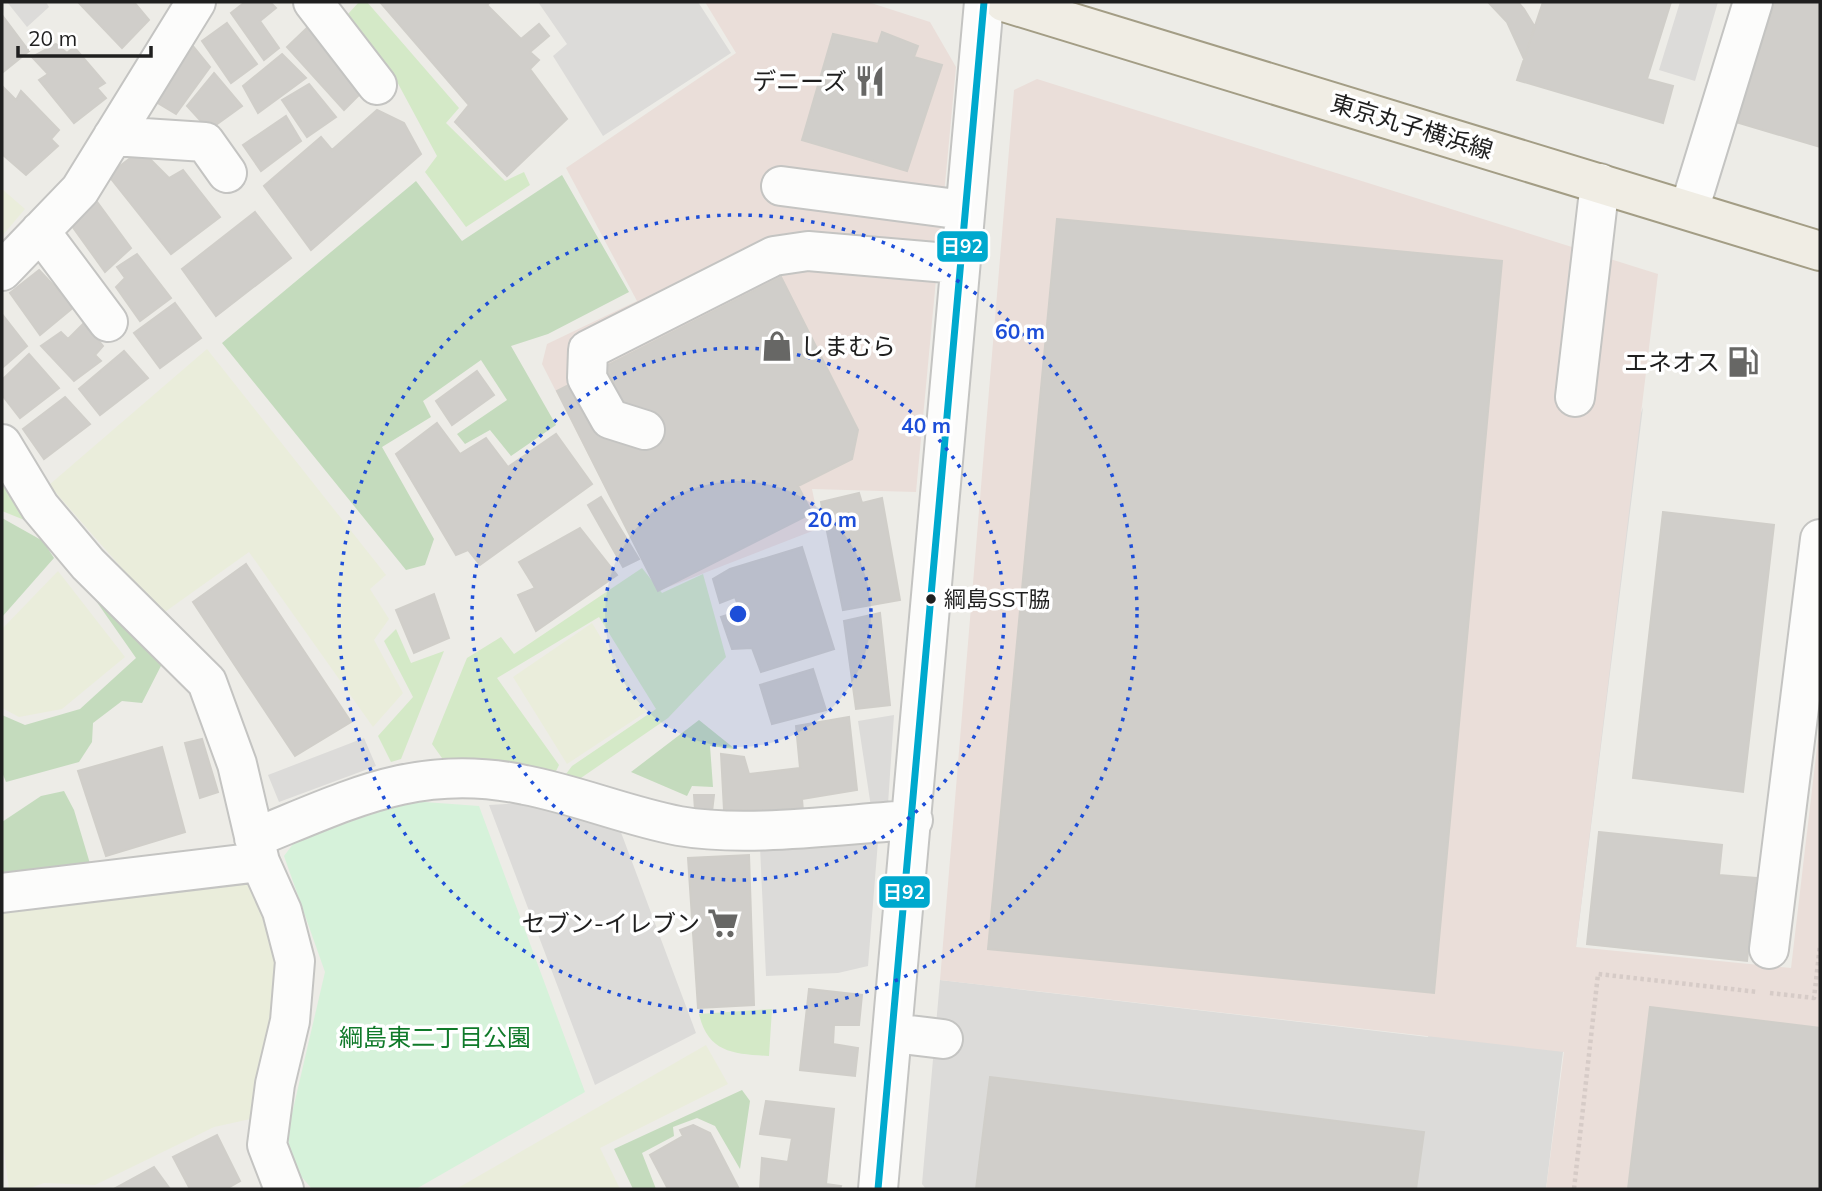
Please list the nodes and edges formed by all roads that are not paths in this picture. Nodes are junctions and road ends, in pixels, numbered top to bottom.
1 (196, 2) edge
2 (313, 2) edge
3 (984, 2) edge
4 (1004, 2) edge
5 (1753, 2) edge
6 (377, 85) dead end
7 (113, 136) junction
8 (227, 173) dead end
9 (1600, 183) junction
10 (781, 186) dead end
11 (964, 210) junction
12 (1689, 210) junction
13 (40, 231) junction
14 (1820, 251) edge
15 (959, 264) junction
16 (2, 271) edge
17 (108, 322) dead end
18 (1575, 397) dead end
19 (645, 430) dead end
20 (2, 444) edge
21 (1820, 539) edge
22 (913, 820) junction
23 (257, 850) junction
24 (2, 893) edge
25 (1769, 949) dead end
26 (893, 1033) junction
27 (943, 1039) dead end
28 (277, 1186) edge
29 (878, 1189) edge

1 - 7 street
2 - 6 street
3 - 11 street
4 - 9 main road, 東京丸子横浜線
5 - 12 street
7 - 8 street
7 - 13 street
9 - 12 main road, 東京丸子横浜線
9 - 18 street
10 - 11 street
11 - 15 street
12 - 14 main road, 東京丸子横浜線
13 - 16 street
13 - 17 street
15 - 19 street
15 - 22 street
20 - 23 street
21 - 25 street
22 - 23 street
22 - 26 street
23 - 24 street
23 - 28 street
26 - 27 street
26 - 29 street

